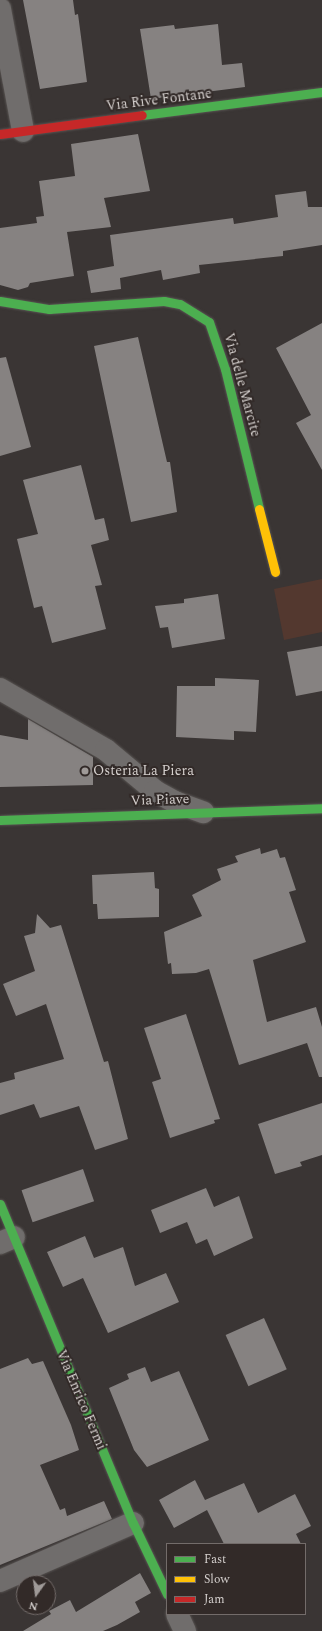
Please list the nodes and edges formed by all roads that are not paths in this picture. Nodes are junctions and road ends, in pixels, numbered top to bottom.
1 (0, 9) edge
2 (322, 92) edge
3 (23, 131) junction
4 (0, 134) edge
5 (0, 301) edge
6 (275, 572) dead end
7 (0, 689) edge
8 (322, 809) edge
9 (206, 813) junction
10 (0, 820) edge
11 (0, 1204) edge
12 (7, 1240) edge
13 (133, 1523) junction
14 (0, 1580) edge
15 (166, 1592) edge
16 (177, 1615) edge
17 (185, 1631) edge

1 - 3 street
2 - 3 street, Via Rive Fontane
3 - 4 street, Via Rive Fontane
5 - 6 street, Via delle Marcite
7 - 9 street
8 - 9 street, Via Piave
9 - 10 street, Via Piave
11 - 12 street, Via Enrico Fermi
12 - 13 street, Via Enrico Fermi
13 - 14 street
13 - 15 street, Via Enrico Fermi
16 - 17 street

